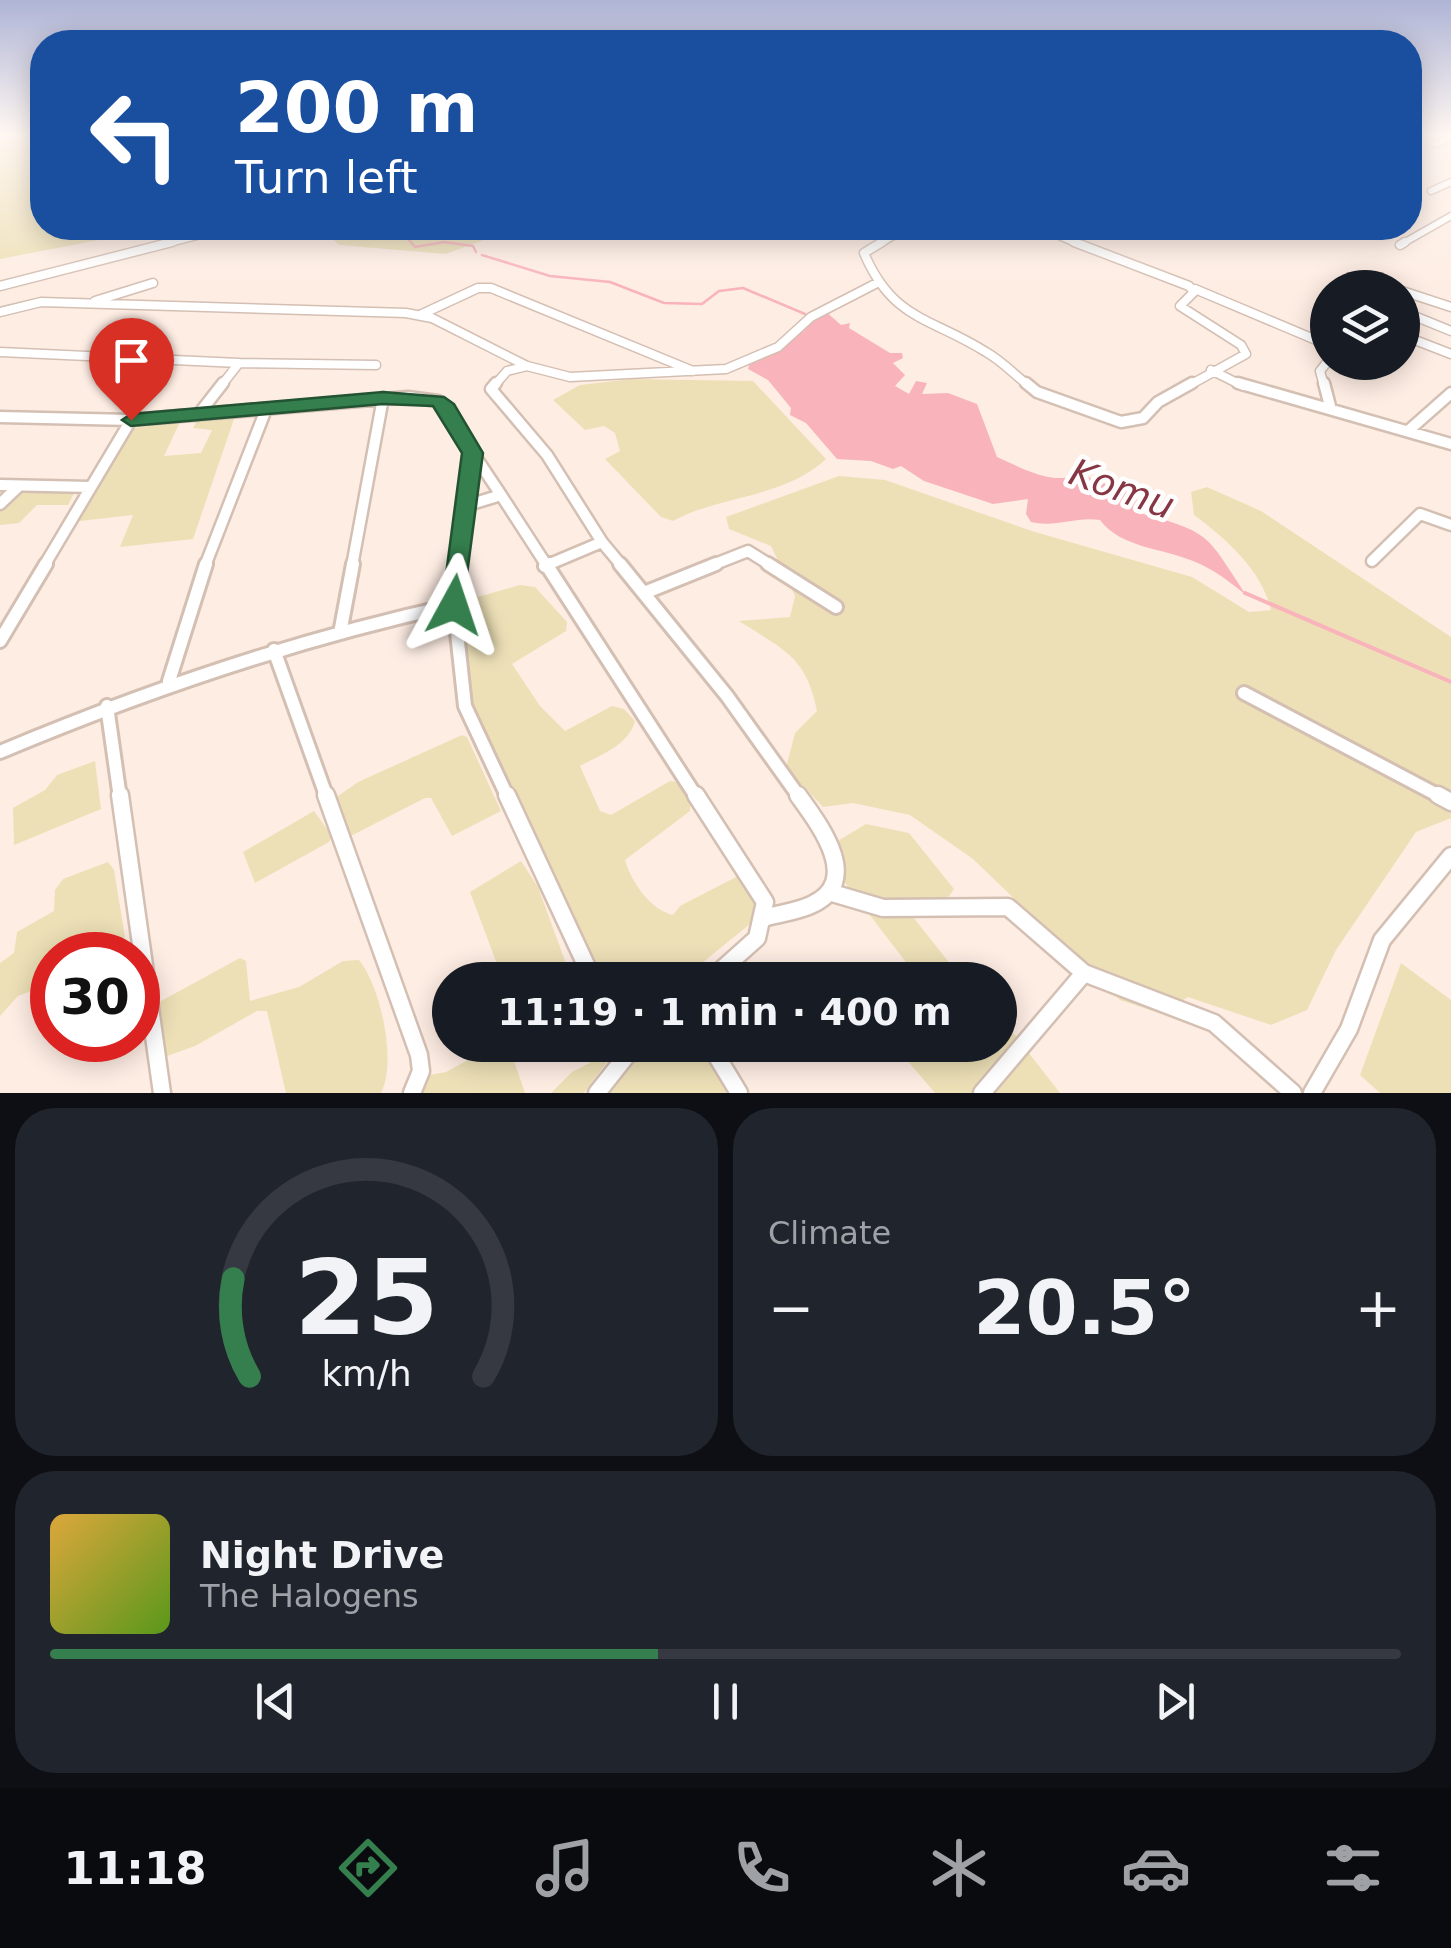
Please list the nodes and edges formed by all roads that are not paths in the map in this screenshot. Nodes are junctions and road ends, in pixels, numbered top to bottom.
1 (1447, 184) edge
2 (1432, 192) dead end
3 (1451, 216) edge
4 (1422, 232) edge
5 (184, 240) edge
6 (886, 240) edge
7 (1072, 240) edge
8 (1409, 240) edge
9 (1400, 245) dead end
10 (878, 283) junction
11 (154, 284) dead end
12 (2, 286) edge
13 (1194, 289) junction
14 (1420, 298) edge
15 (20, 304) junction
16 (86, 304) junction
17 (1451, 307) edge
18 (0, 312) edge
19 (420, 315) junction
20 (1420, 318) edge
21 (1451, 331) edge
22 (1310, 337) edge
23 (1420, 342) edge
24 (0, 352) edge
25 (1451, 354) edge
26 (239, 363) junction
27 (376, 364) dead end
28 (528, 366) junction
29 (1211, 370) junction
30 (697, 373) junction
31 (1323, 380) edge
32 (1451, 394) edge
33 (383, 398) junction
34 (1330, 406) junction
35 (266, 412) junction
36 (198, 415) junction
37 (0, 416) edge
38 (131, 420) junction
39 (1408, 431) junction
40 (1451, 444) edge
41 (472, 453) junction
42 (0, 485) edge
43 (19, 486) junction
44 (91, 487) junction
45 (501, 494) junction
46 (0, 504) edge
47 (465, 506) junction
48 (1451, 525) edge
49 (602, 542) junction
50 (1372, 560) dead end
51 (546, 566) junction
52 (644, 593) junction
53 (454, 605) junction
54 (836, 606) dead end
55 (341, 628) junction
56 (0, 641) edge
57 (274, 650) junction
58 (169, 682) junction
59 (1244, 692) dead end
60 (107, 706) junction
61 (0, 752) edge
62 (1451, 802) edge
63 (1450, 861) edge
64 (829, 892) junction
65 (767, 917) junction
66 (585, 962) edge
67 (731, 962) edge
68 (1084, 973) junction
69 (619, 1062) edge
70 (721, 1062) edge
71 (162, 1093) edge
72 (412, 1093) edge
73 (597, 1093) edge
74 (740, 1093) edge
75 (982, 1093) edge
76 (1293, 1093) edge
77 (1312, 1093) edge

1 - 2 street
3 - 4 street
5 - 12 street
6 - 10 street
7 - 13 street
8 - 9 street
10 - 29 street
10 - 30 street
11 - 16 street
12 - 15 street
13 - 22 street
13 - 29 street
14 - 17 street
15 - 16 street
15 - 18 street
16 - 19 street
19 - 28 street
19 - 30 street
20 - 21 street
23 - 25 street
24 - 26 street
26 - 27 street
26 - 36 street
28 - 30 street
28 - 49 street
29 - 34 street
31 - 34 street
32 - 39 street
33 - 35 street
33 - 41 street
33 - 55 street
34 - 39 street
35 - 36 street
35 - 58 street
36 - 38 street
37 - 38 street
38 - 44 street
39 - 40 street
41 - 45 street
41 - 47 street
42 - 43 street
43 - 44 street
43 - 46 street
44 - 56 street
45 - 47 street
45 - 51 street
47 - 53 street
48 - 50 street
49 - 51 street
49 - 52 street
51 - 65 street
52 - 54 street
52 - 64 street
53 - 55 street
53 - 66 street
55 - 57 street
57 - 58 street
57 - 72 street
58 - 60 street
59 - 62 street
60 - 61 street
60 - 71 street
63 - 77 street
64 - 65 street
64 - 68 street
65 - 67 street
68 - 75 street
68 - 76 street
69 - 73 street
70 - 74 street

